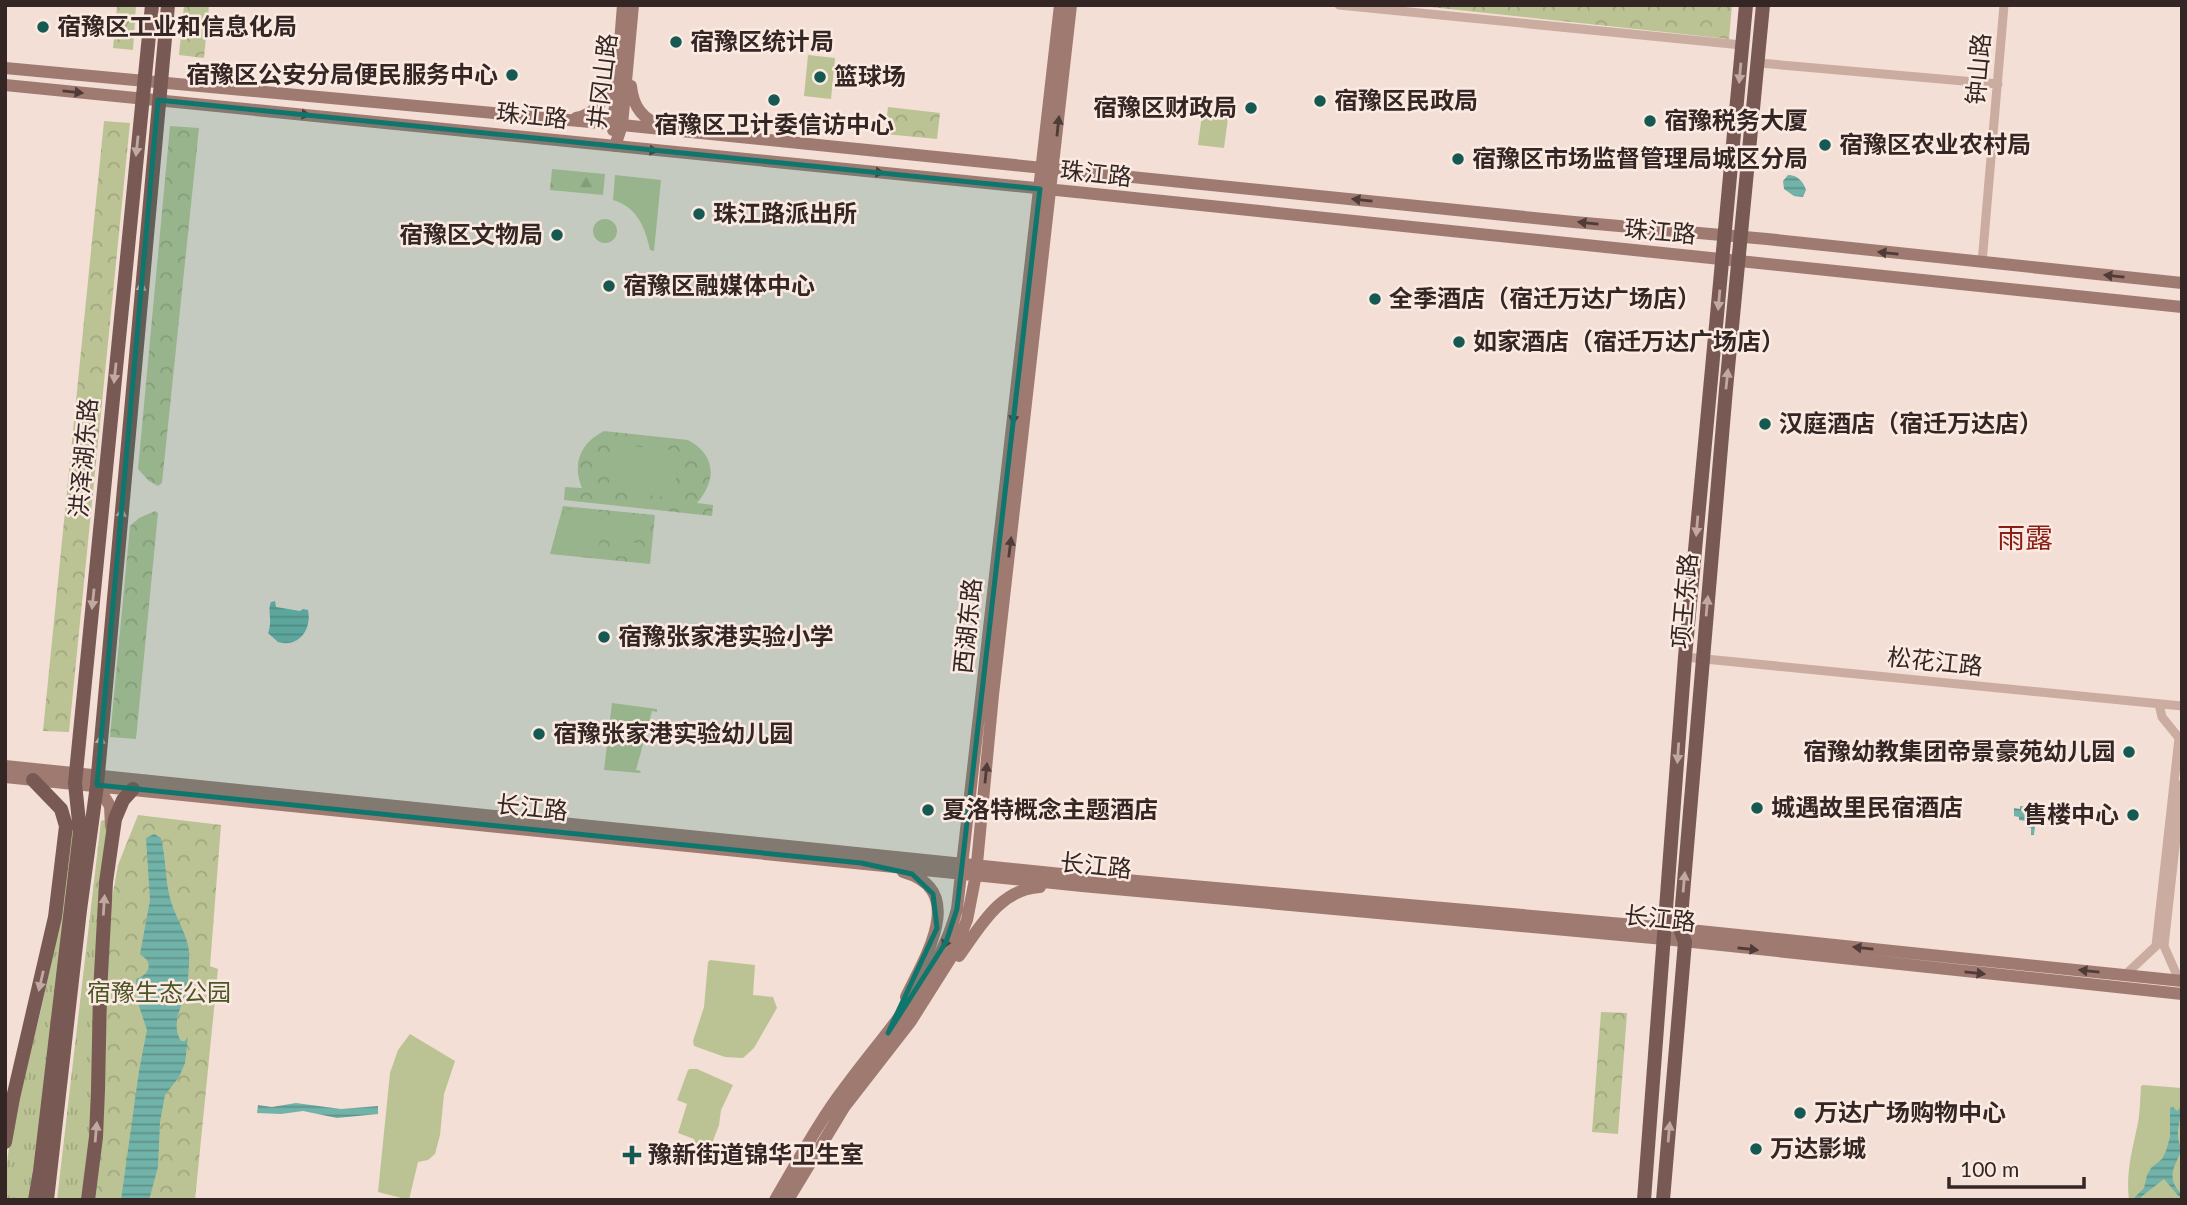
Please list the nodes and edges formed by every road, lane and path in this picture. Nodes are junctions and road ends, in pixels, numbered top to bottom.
1 (152, 5) edge
2 (168, 5) edge
3 (623, 5) edge
4 (634, 5) edge
5 (1060, 5) edge
6 (1071, 5) edge
7 (1339, 5) edge
8 (1746, 5) edge
9 (1763, 5) edge
10 (2004, 5) edge
11 (625, 35) junction
12 (1742, 45) junction
13 (1759, 62) junction
14 (5, 68) edge
15 (143, 82) junction
16 (159, 83) junction
17 (1998, 84) junction
18 (5, 85) edge
19 (142, 98) junction
20 (158, 100) junction
21 (567, 120) junction
22 (617, 125) junction
23 (680, 131) junction
24 (615, 146) junction
25 (1048, 168) junction
26 (1045, 190) junction
27 (1724, 236) junction
28 (1742, 237) junction
29 (1723, 259) junction
30 (1740, 261) junction
31 (1982, 263) junction
32 (2182, 283) edge
33 (2182, 307) edge
34 (1685, 654) junction
35 (1703, 656) junction
36 (2182, 701) edge
37 (2159, 704) junction
38 (2182, 706) edge
39 (5, 766) edge
40 (5, 777) edge
41 (75, 778) junction
42 (33, 780) junction
43 (97, 780) junction
44 (2182, 784) edge
45 (133, 789) junction
46 (66, 826) junction
47 (110, 850) junction
48 (861, 863) junction
49 (969, 869) junction
50 (1071, 885) junction
51 (74, 912) junction
52 (1673, 935) junction
53 (2125, 975) junction
54 (2180, 981) edge
55 (2182, 994) edge
56 (911, 1021) junction
57 (888, 1033) junction
58 (5, 1142) edge
59 (35, 1200) edge
60 (47, 1200) edge
61 (88, 1200) edge
62 (775, 1200) edge
63 (788, 1200) edge
64 (1644, 1200) edge
65 (1663, 1200) edge

1 - 15 main road, 洪泽湖东路
2 - 16 main road, 洪泽湖东路
3 - 11 street, 井冈山路
4 - 11 street, 井冈山路
5 - 25 street, 西湖东路
25 -> 6 street, 西湖东路
7 - 12 street
8 - 12 main road, 项王东路
9 - 13 main road, 项王东路
10 - 17 street, 钟山路
11 - 21 street
11 - 22 street, 井冈山路
11 - 23 street
12 -> 27 main road, 项王东路
13 - 17 street
13 - 28 main road, 项王东路
14 - 15 street, 珠江路
15 - 16 street, 珠江路
15 - 19 main road, 洪泽湖东路
16 - 20 main road, 洪泽湖东路
16 - 21 street, 珠江路
17 - 31 street, 钟山路
18 -> 19 street, 珠江路
19 - 20 street, 珠江路
19 -> 41 main road, 洪泽湖东路
20 -> 24 street, 珠江路
43 -> 20 main road, 洪泽湖东路
21 - 22 street, 珠江路
22 - 23 street, 珠江路
22 - 24 street, 井冈山路
23 - 25 street, 珠江路
24 -> 26 street, 珠江路
25 - 26 street, 西湖东路
27 -> 25 street, 珠江路
26 - 29 street, 珠江路
26 - 49 street, 西湖东路
27 - 28 street, 珠江路
27 - 29 main road, 项王东路
28 - 30 main road, 项王东路
31 -> 28 street, 珠江路
29 - 30 street, 珠江路
29 -> 34 main road, 项王东路
30 - 33 street, 珠江路
35 -> 30 main road, 项王东路
32 -> 31 street, 珠江路
34 - 35 street, 松花江路
34 -> 52 main road, 项王东路
35 - 36 street, 松花江路
35 - 37 street, 松花江路
52 -> 35 main road, 项王东路
37 - 38 street, 松花江路
37 - 53 street
39 - 41 street, 长江路
40 - 42 street, 长江路
41 - 42 street, 长江路
41 - 43 street, 长江路
41 - 46 street
41 - 51 main road, 洪泽湖东路
42 - 46 main road
43 - 45 street, 长江路
43 - 47 street
43 - 49 street, 长江路
43 - 51 main road, 洪泽湖东路
44 - 54 street
45 - 47 main road
45 - 48 street, 长江路
46 -> 58 main road
61 -> 47 main road
48 - 49 street, 长江路
48 - 57 street
49 - 50 street, 长江路
49 - 52 street, 长江路
49 - 56 street, 西湖东路
49 -> 57 street, 西湖东路
50 - 52 street, 长江路
50 - 56 street
51 - 59 main road
51 - 60 main road
53 -> 52 street, 长江路
52 -> 55 street, 长江路
52 - 64 main road, 项王东路
65 -> 52 main road, 项王东路
53 - 54 street, 长江路
56 - 63 street, 西湖东路
57 - 62 street, 西湖东路

